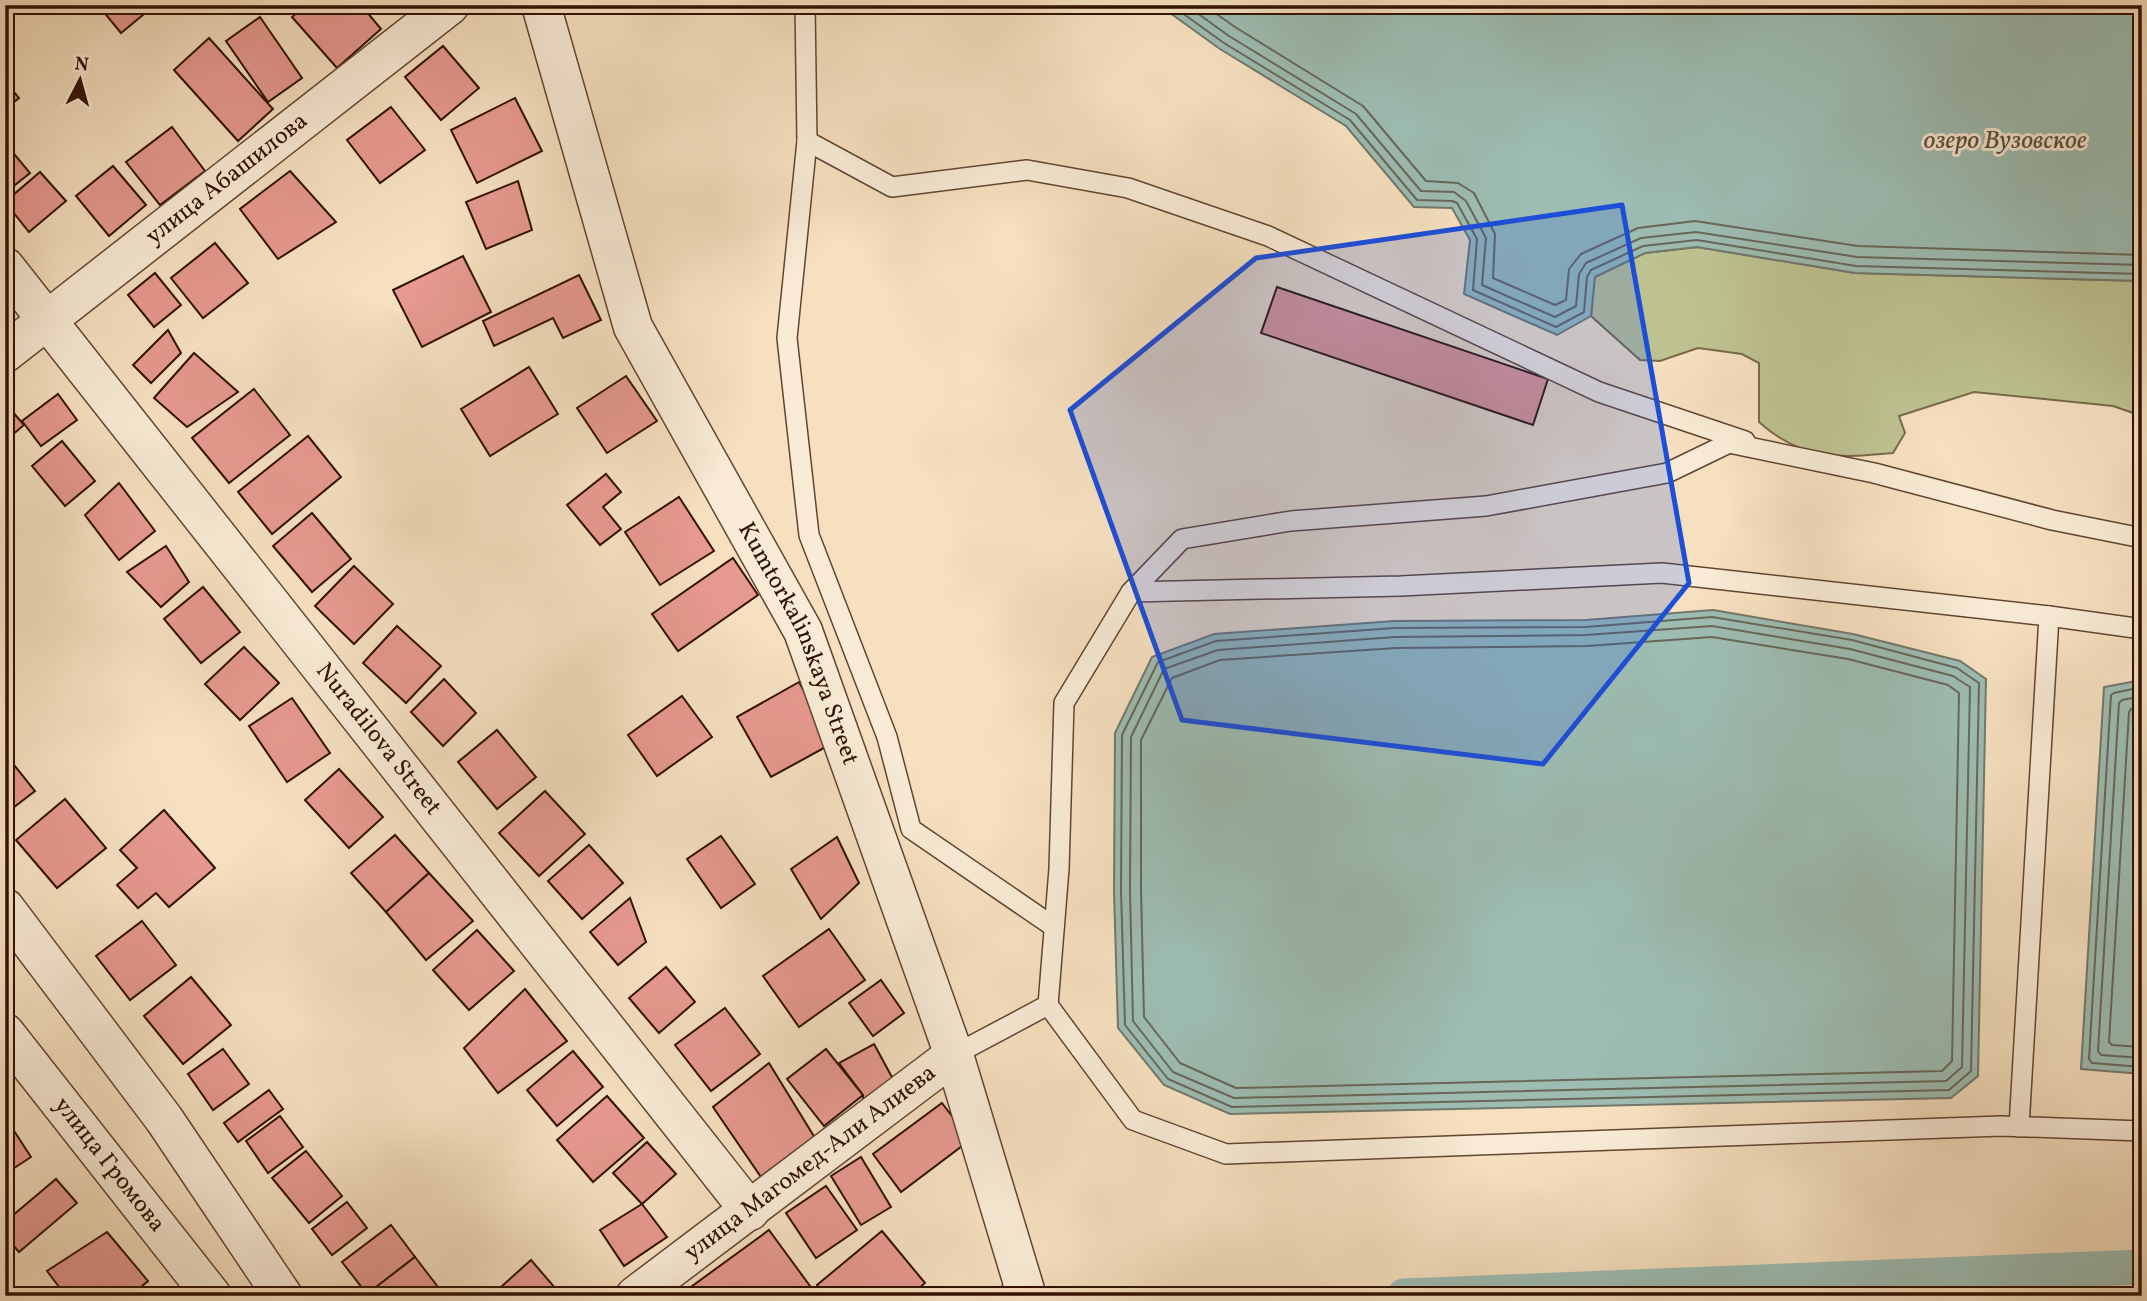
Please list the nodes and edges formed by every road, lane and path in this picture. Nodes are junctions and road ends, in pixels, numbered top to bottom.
1 (450, 5) edge
2 (541, 5) edge
3 (805, 5) edge
4 (807, 141) junction
5 (5, 267) edge
6 (48, 320) junction
7 (5, 354) edge
8 (1785, 455) junction
9 (2142, 538) edge
10 (1131, 592) junction
11 (2049, 616) junction
12 (2142, 629) edge
13 (5, 908) edge
14 (1054, 927) junction
15 (1048, 1005) junction
16 (5, 1033) edge
17 (954, 1055) junction
18 (2019, 1126) junction
19 (2142, 1130) edge
20 (750, 1211) junction
21 (212, 1296) edge
22 (283, 1296) edge
23 (635, 1296) edge
24 (1018, 1296) edge

1 - 6 street, улица Абашилова
2 - 17 street, Kumtorkalinskaya Street
3 - 4 lane
4 - 8 lane
4 - 14 lane
5 - 6 street, Nuradilova Street
6 - 7 street, улица Абашилова
6 - 20 street, Nuradilova Street
8 - 9 lane
8 - 10 lane
10 - 11 lane
10 - 14 lane
11 - 12 lane
11 - 18 lane
13 - 22 street
14 - 15 lane
15 - 17 lane
15 - 18 lane
16 - 21 street, улица Громова
17 - 20 street, улица Магомед-Али Алиева
17 - 24 street, Kumtorkalinskaya Street
18 - 19 lane
20 - 23 street, улица Магомед-Али Алиева

